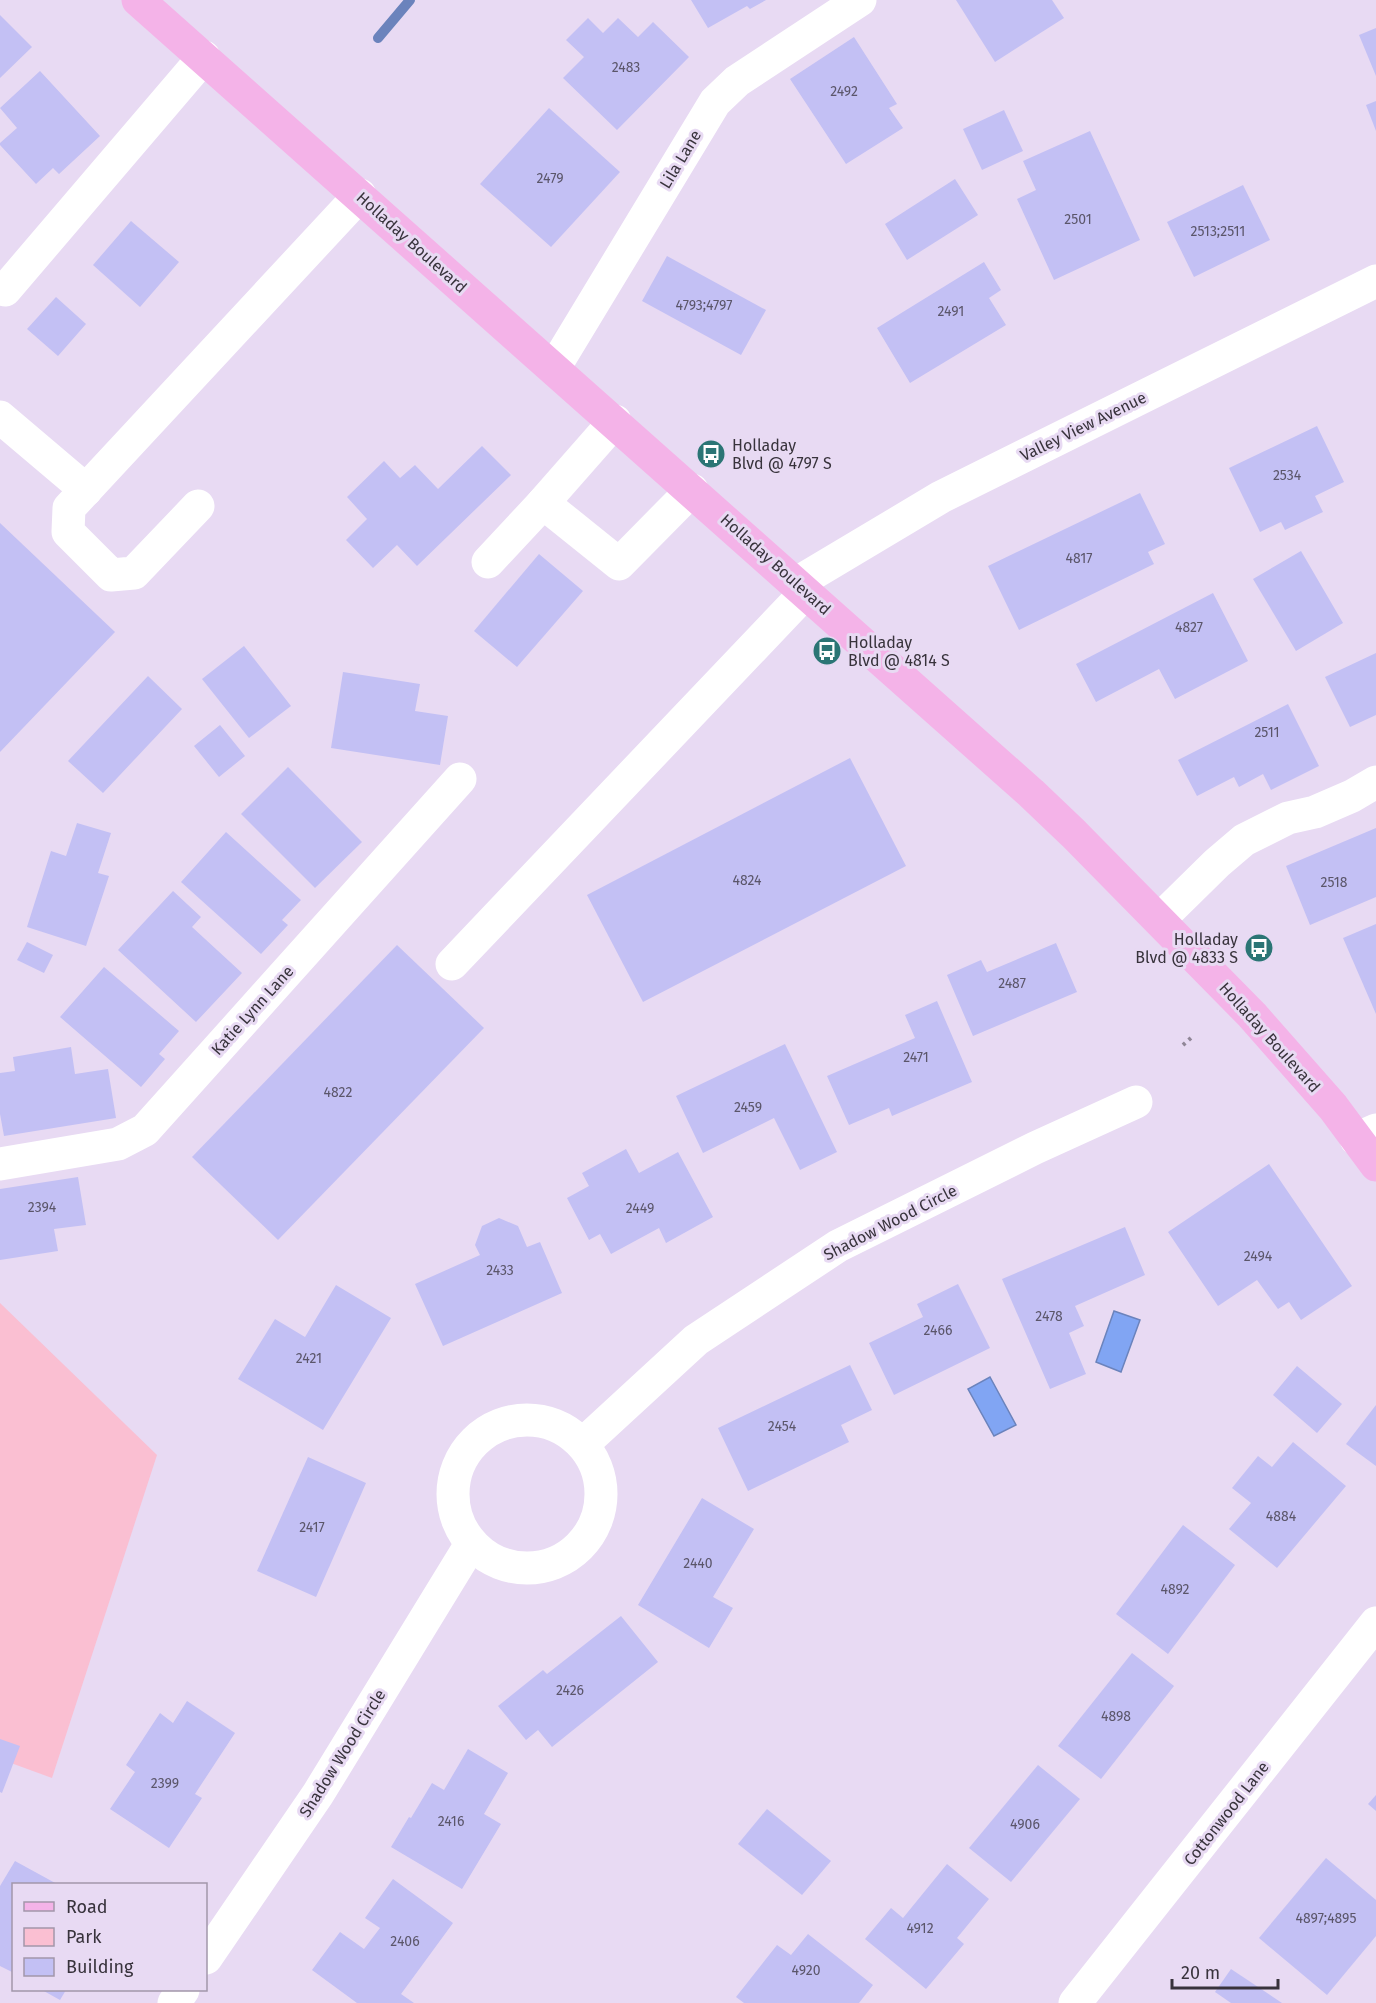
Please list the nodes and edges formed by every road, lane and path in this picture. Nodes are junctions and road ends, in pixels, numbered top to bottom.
1 (138, 0) edge
2 (860, 0) edge
3 (204, 57) junction
4 (360, 195) junction
5 (1375, 286) edge
6 (5, 290) dead end
7 (554, 368) junction
8 (0, 417) edge
9 (615, 422) junction
10 (86, 490) junction
11 (692, 490) junction
12 (543, 503) junction
13 (198, 506) dead end
14 (488, 562) dead end
15 (802, 587) junction
16 (460, 778) dead end
17 (1376, 782) edge
18 (1159, 920) junction
19 (452, 964) dead end
20 (1191, 1038) dead end
21 (1183, 1045) dead end
22 (1136, 1102) dead end
23 (1366, 1135) edge
24 (0, 1164) edge
25 (1376, 1165) edge
26 (583, 1444) junction
27 (471, 1544) junction
28 (1376, 1623) edge
29 (207, 1957) edge
30 (1076, 2003) edge

1 - 3 main road, Holladay Boulevard
2 - 7 street, Lila Lane
3 - 4 main road, Holladay Boulevard
3 - 6 street
4 - 7 main road, Holladay Boulevard
4 - 10 street
5 - 15 street, Valley View Avenue
7 - 9 main road, Holladay Boulevard
8 - 10 street
9 - 11 main road, Holladay Boulevard
9 - 12 street
10 - 13 street
11 - 12 street
11 - 15 main road, Holladay Boulevard
12 - 14 street
15 - 18 main road, Holladay Boulevard
15 - 19 street, Valley View Avenue
16 - 24 street, Katie Lynn Lane
17 - 18 street
18 - 23 main road, Holladay Boulevard
20 - 21 path
22 - 26 street, Shadow Wood Circle
23 - 25 main road, Holladay Boulevard
26 - 27 street
26 - 27 street
27 - 29 street, Shadow Wood Circle
28 - 30 street, Cottonwood Lane

